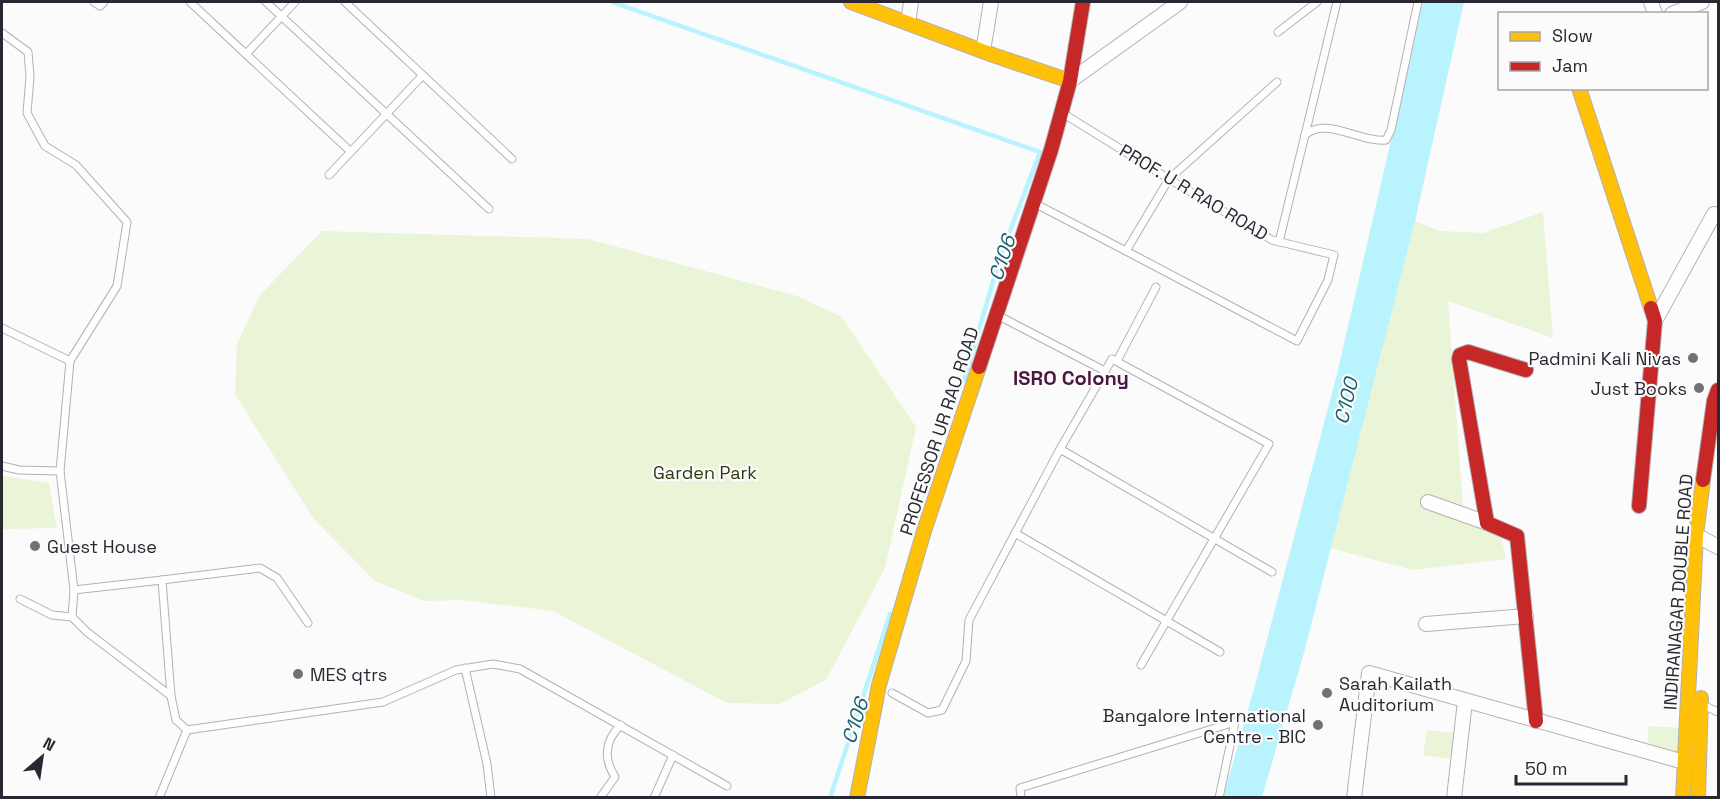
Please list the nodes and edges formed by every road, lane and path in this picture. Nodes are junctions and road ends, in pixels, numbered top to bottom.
1 (94, 2) edge
2 (104, 2) edge
3 (190, 2) edge
4 (266, 2) edge
5 (295, 2) edge
6 (345, 2) edge
7 (851, 2) edge
8 (911, 2) edge
9 (991, 2) edge
10 (1083, 2) edge
11 (1160, 2) edge
12 (1180, 2) edge
13 (1317, 2) edge
14 (1337, 2) edge
15 (1418, 2) edge
16 (1702, 2) edge
17 (1677, 12) edge
18 (281, 16) junction
19 (1158, 17) junction
20 (908, 23) junction
21 (1278, 32) dead end
22 (2, 33) edge
23 (983, 51) junction
24 (246, 54) junction
25 (422, 76) junction
26 (1070, 81) junction
27 (1277, 82) dead end
28 (1580, 90) edge
29 (1061, 112) junction
30 (387, 114) junction
31 (1305, 135) junction
32 (351, 152) junction
33 (512, 159) dead end
34 (329, 175) dead end
35 (1169, 179) junction
36 (1034, 202) junction
37 (489, 209) dead end
38 (1714, 214) dead end
39 (1279, 242) junction
40 (1126, 251) junction
41 (1156, 287) dead end
42 (997, 315) junction
43 (1655, 321) junction
44 (2, 328) edge
45 (70, 361) junction
46 (1117, 361) junction
47 (1526, 370) dead end
48 (1105, 371) junction
49 (1719, 390) edge
50 (1719, 446) edge
51 (1060, 449) junction
52 (2, 466) edge
53 (60, 471) junction
54 (1428, 502) dead end
55 (1639, 506) dead end
56 (1487, 524) junction
57 (1015, 533) junction
58 (1701, 537) junction
59 (1215, 539) junction
60 (1719, 547) edge
61 (1272, 572) dead end
62 (162, 580) junction
63 (74, 590) junction
64 (20, 599) dead end
65 (72, 616) junction
66 (1526, 616) junction
67 (1167, 621) junction
68 (308, 622) dead end
69 (1426, 624) dead end
70 (1220, 652) dead end
71 (1141, 665) dead end
72 (465, 668) junction
73 (892, 693) dead end
74 (171, 696) junction
75 (1465, 700) junction
76 (1700, 704) junction
77 (1719, 712) edge
78 (1536, 721) junction
79 (621, 725) junction
80 (188, 730) junction
81 (673, 755) junction
82 (1684, 762) junction
83 (727, 786) dead end
84 (159, 798) edge
85 (491, 798) edge
86 (600, 798) edge
87 (654, 798) edge
88 (857, 798) edge
89 (1022, 798) edge
90 (1219, 798) edge
91 (1354, 798) edge
92 (1454, 798) edge
93 (1683, 798) edge
94 (1698, 798) edge

1 - 2 lane
3 - 24 lane
4 - 18 lane
5 - 18 lane
6 - 25 lane
7 - 20 street
8 - 20 street
9 - 23 street
10 - 26 street, PROFESSOR UR RAO ROAD
11 - 19 street
12 - 19 street
13 - 21 lane
14 - 31 lane
15 - 31 lane
16 - 17 street
18 - 24 lane
18 - 30 lane
19 - 26 street
20 - 23 street
22 - 45 lane
23 - 26 street
24 - 32 lane
25 - 30 lane
25 - 33 lane
26 - 29 street, PROFESSOR UR RAO ROAD
27 - 35 lane
28 - 43 street
29 - 35 lane, PROF. U R RAO ROAD
29 - 36 street, PROFESSOR UR RAO ROAD
30 - 32 lane
30 - 37 lane
31 - 39 lane
32 - 34 lane
35 - 39 lane, PROF. U R RAO ROAD
35 - 40 lane
36 - 40 lane
36 - 42 street, PROFESSOR UR RAO ROAD
38 - 43 street
39 - 40 lane, PROF. U R RAO ROAD
41 - 46 lane
42 - 48 lane
42 - 88 street, PROFESSOR UR RAO ROAD
43 - 55 street
44 - 45 lane
45 - 53 lane
46 - 48 lane
46 - 59 lane
47 - 56 street
48 - 51 lane
49 - 58 street, INDIRANAGAR DOUBLE ROAD
50 - 58 street, INDIRANAGAR DOUBLE ROAD
51 - 57 lane
51 - 59 lane
52 - 53 lane
53 - 63 lane
54 - 56 street
56 - 66 street
57 - 67 lane
57 - 73 lane
58 - 60 street
58 - 76 street, INDIRANAGAR DOUBLE ROAD
58 - 82 street, INDIRANAGAR DOUBLE ROAD
59 - 61 lane
59 - 67 lane
62 - 63 lane
62 - 68 lane
62 - 74 lane
63 - 65 lane
64 - 65 lane
65 - 74 lane
66 - 69 street
66 - 78 street
67 - 70 lane
67 - 71 lane
72 - 79 lane
72 - 80 lane
72 - 85 lane
74 - 80 lane
75 - 78 street
75 - 91 street
75 - 92 street
76 - 77 lane
76 - 94 street, INDIRANAGAR DOUBLE ROAD
78 - 82 street
79 - 81 lane
79 - 86 lane
80 - 84 lane
81 - 83 lane
81 - 87 lane
82 - 93 street, INDIRANAGAR DOUBLE ROAD
89 - 90 lane

